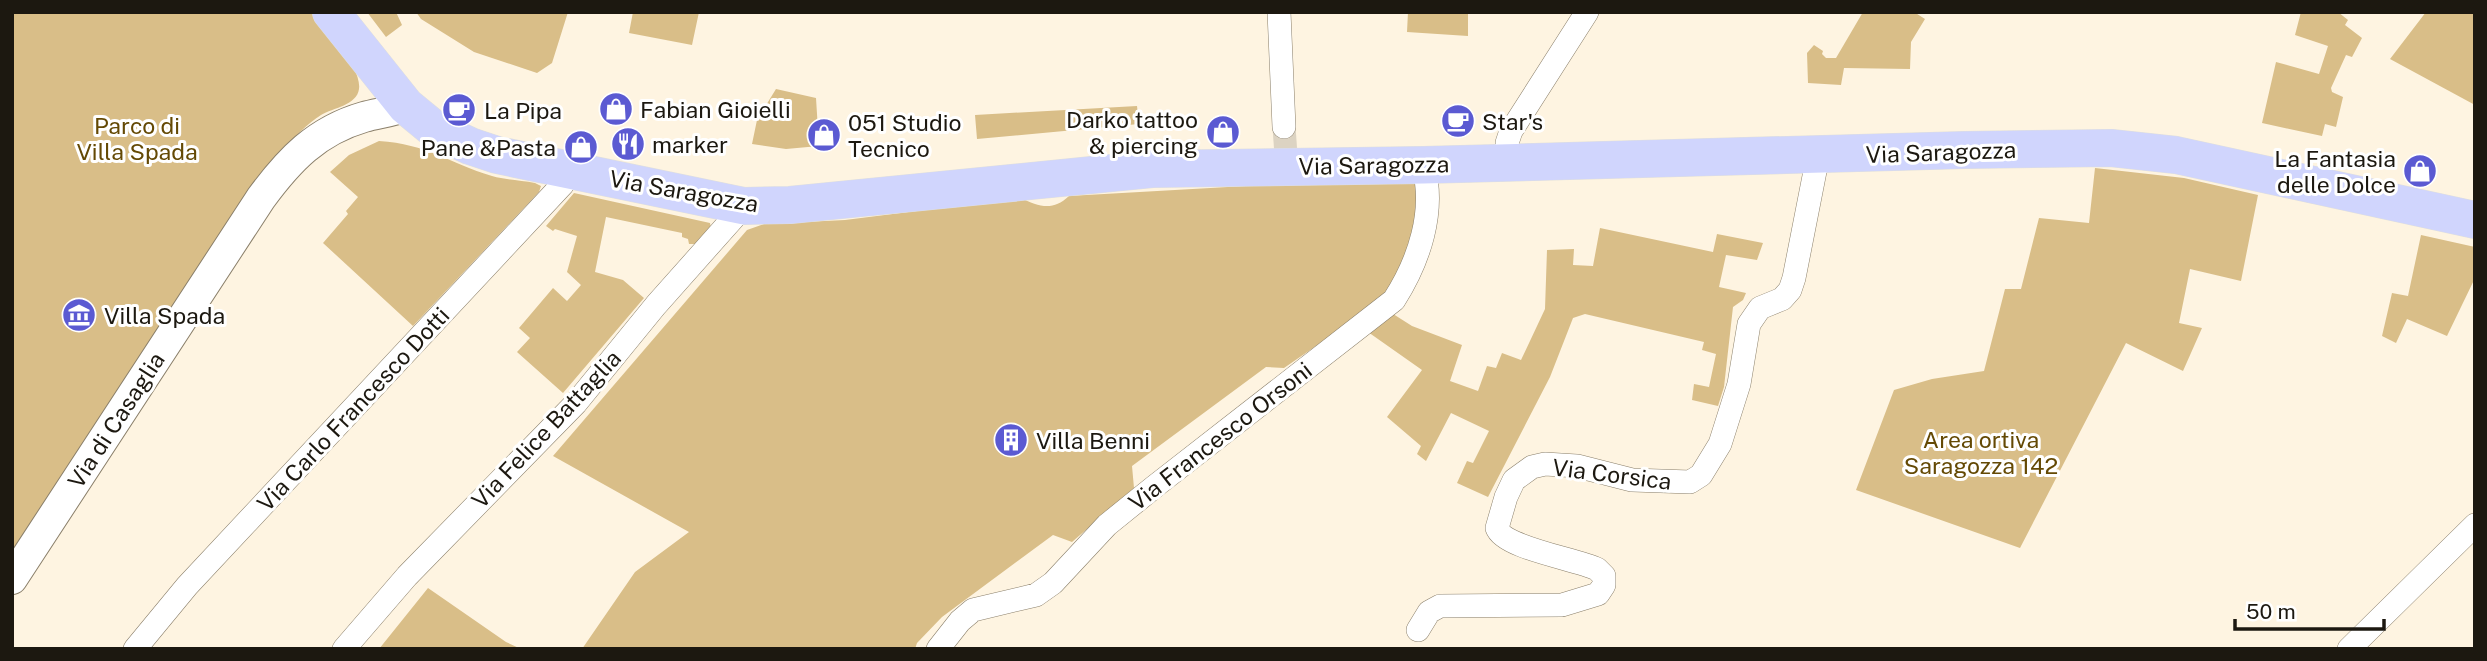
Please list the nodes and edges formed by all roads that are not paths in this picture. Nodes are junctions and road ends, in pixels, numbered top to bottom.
1 (331, 12) edge
2 (1279, 12) edge
3 (1585, 14) edge
4 (406, 106) junction
5 (1284, 116) tunnel mouth
6 (1818, 156) junction
7 (1509, 162) junction
8 (1423, 166) junction
9 (571, 169) junction
10 (744, 206) junction
11 (2475, 220) edge
12 (2475, 525) edge
13 (12, 579) edge
14 (1418, 629) dead end
15 (135, 649) edge
16 (344, 649) edge
17 (938, 649) edge
18 (2349, 649) edge

1 - 4 main road, Via Saragozza
2 - 5 street
3 - 7 street
4 - 9 main road, Via Saragozza
4 - 13 street, Via di Casaglia
6 - 7 main road, Via Saragozza
6 - 11 main road, Via Saragozza
6 - 14 street, Via Corsica
7 - 8 main road, Via Saragozza
8 - 10 main road, Via Saragozza
8 - 17 street, Via Francesco Orsoni
9 - 10 main road, Via Saragozza
9 - 15 street, Via Carlo Francesco Dotti
10 - 16 street, Via Felice Battaglia
12 - 18 street

